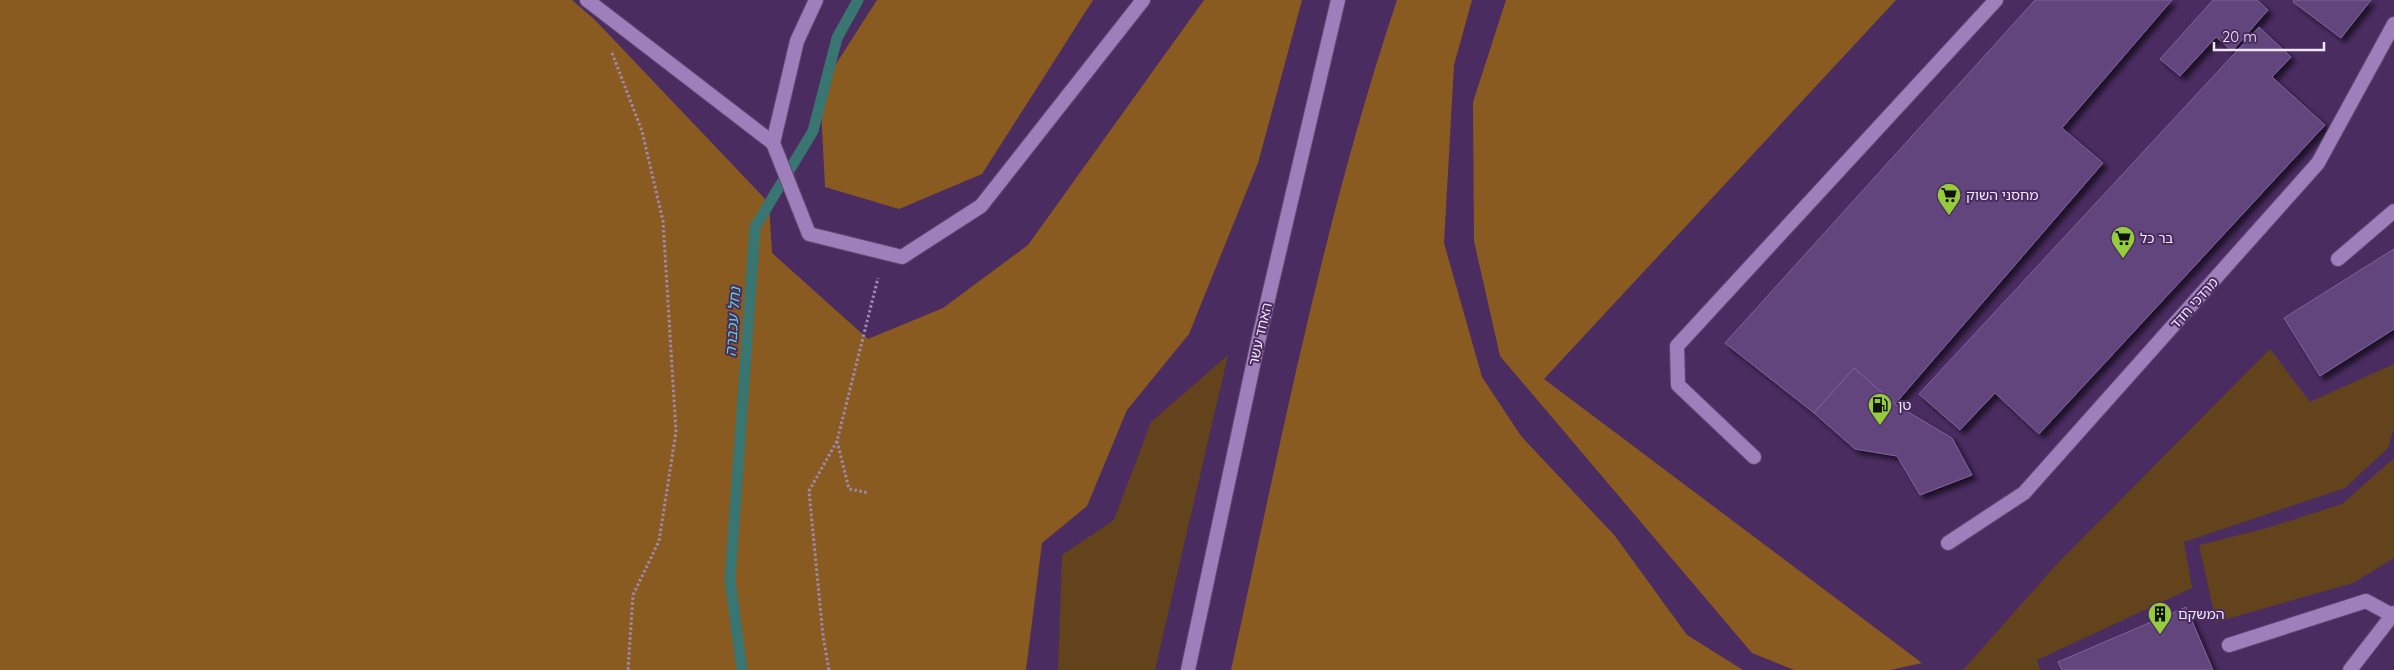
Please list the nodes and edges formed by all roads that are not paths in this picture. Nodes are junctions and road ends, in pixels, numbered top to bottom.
1 (587, 0) edge
2 (816, 0) edge
3 (1143, 0) edge
4 (1338, 0) edge
5 (1996, 0) edge
6 (2394, 24) edge
7 (774, 145) junction
8 (2394, 211) edge
9 (2338, 259) dead end
10 (1754, 458) dead end
11 (1948, 544) dead end
12 (2393, 614) edge
13 (2229, 644) dead end
14 (1188, 670) edge
15 (2350, 670) edge

1 - 7 street
2 - 7 street
3 - 7 street
4 - 14 street, האחד עשר
5 - 10 street
6 - 11 street, מרדכי חדד
8 - 9 street
12 - 13 street
12 - 15 street

